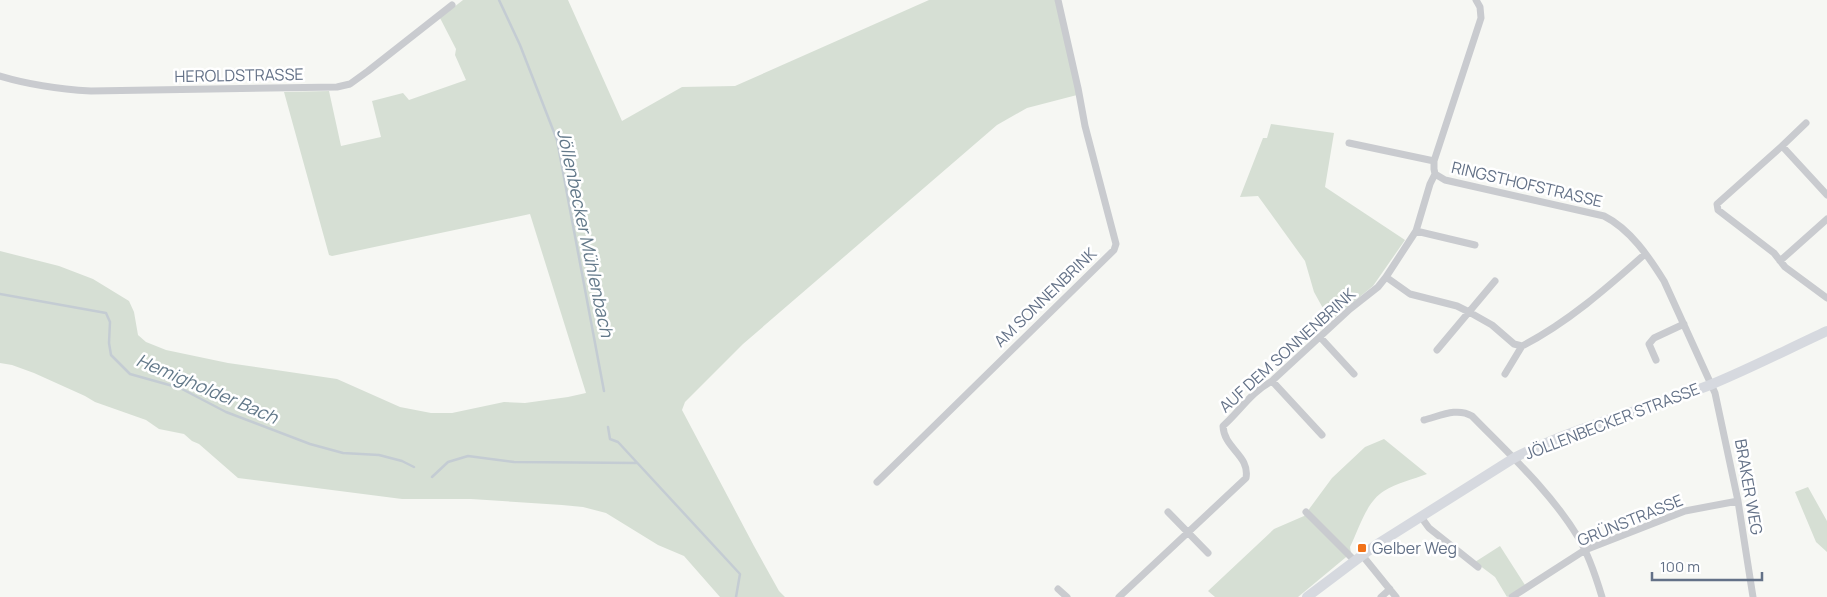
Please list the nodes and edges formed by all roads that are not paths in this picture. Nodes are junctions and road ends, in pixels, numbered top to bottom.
1 (1058, 0) edge
2 (1476, 0) edge
3 (452, 5) dead end
4 (0, 76) edge
5 (1806, 123) dead end
6 (1349, 143) dead end
7 (1782, 146) junction
8 (1434, 161) junction
9 (1435, 174) junction
10 (1827, 195) edge
11 (1827, 219) edge
12 (1416, 231) junction
13 (1475, 245) dead end
14 (1645, 254) junction
15 (1780, 262) junction
16 (1386, 277) junction
17 (1496, 281) dead end
18 (1827, 298) edge
19 (1470, 312) junction
20 (1684, 324) junction
21 (1827, 331) edge
22 (1320, 336) junction
23 (1522, 346) junction
24 (1437, 350) dead end
25 (1656, 360) dead end
26 (1354, 374) dead end
27 (1505, 374) dead end
28 (1272, 381) junction
29 (1710, 384) junction
30 (1424, 420) dead end
31 (1322, 435) dead end
32 (1514, 458) junction
33 (877, 482) dead end
34 (1738, 501) junction
35 (1168, 512) dead end
36 (1306, 512) dead end
37 (1421, 517) junction
38 (1188, 533) junction
39 (1585, 550) junction
40 (1208, 553) dead end
41 (1358, 558) junction
42 (1478, 567) dead end
43 (1058, 589) dead end
44 (1390, 589) junction
45 (1067, 597) edge
46 (1119, 597) edge
47 (1307, 597) edge
48 (1381, 597) edge
49 (1396, 597) edge
50 (1512, 597) edge
51 (1602, 597) edge
52 (1753, 597) edge

1 - 33 street, AM SONNENBRINK
2 - 8 street, RINGSTHOFSTRASSE
3 - 4 street, HEROLDSTRASSE
5 - 7 street
6 - 8 street, RINGSTHOFSTRASSE
7 - 10 street
7 - 15 street
8 - 9 street, RINGSTHOFSTRASSE
9 - 12 street, AUF DEM SONNENBRINK
9 - 14 street, RINGSTHOFSTRASSE
11 - 15 street
12 - 13 street
12 - 16 street, AUF DEM SONNENBRINK
14 - 20 street, RINGSTHOFSTRASSE
14 - 23 street
15 - 18 street
16 - 19 street
16 - 22 street, AUF DEM SONNENBRINK
17 - 19 street
19 - 23 street
19 - 24 street
20 - 25 street
20 - 29 street, RINGSTHOFSTRASSE
21 - 29 main road, JÖLLENBECKER STRASSE
22 - 26 street
22 - 28 street, AUF DEM SONNENBRINK
23 - 27 street
28 - 31 street
28 - 38 street, AUF DEM SONNENBRINK
29 - 32 main road, JÖLLENBECKER STRASSE
29 - 34 street, BRAKER WEG
30 - 32 street
32 - 37 main road, JÖLLENBECKER STRASSE
32 - 39 street
34 - 39 street, GRÜNSTRASSE
34 - 52 street, BRAKER WEG
35 - 38 street
36 - 41 street
37 - 41 main road, JÖLLENBECKER STRASSE
37 - 42 street
38 - 40 street
38 - 46 street, AUF DEM SONNENBRINK
39 - 50 street, GRÜNSTRASSE
39 - 51 street
41 - 44 street
41 - 47 main road, JÖLLENBECKER STRASSE
43 - 45 street
44 - 48 street
44 - 49 street

